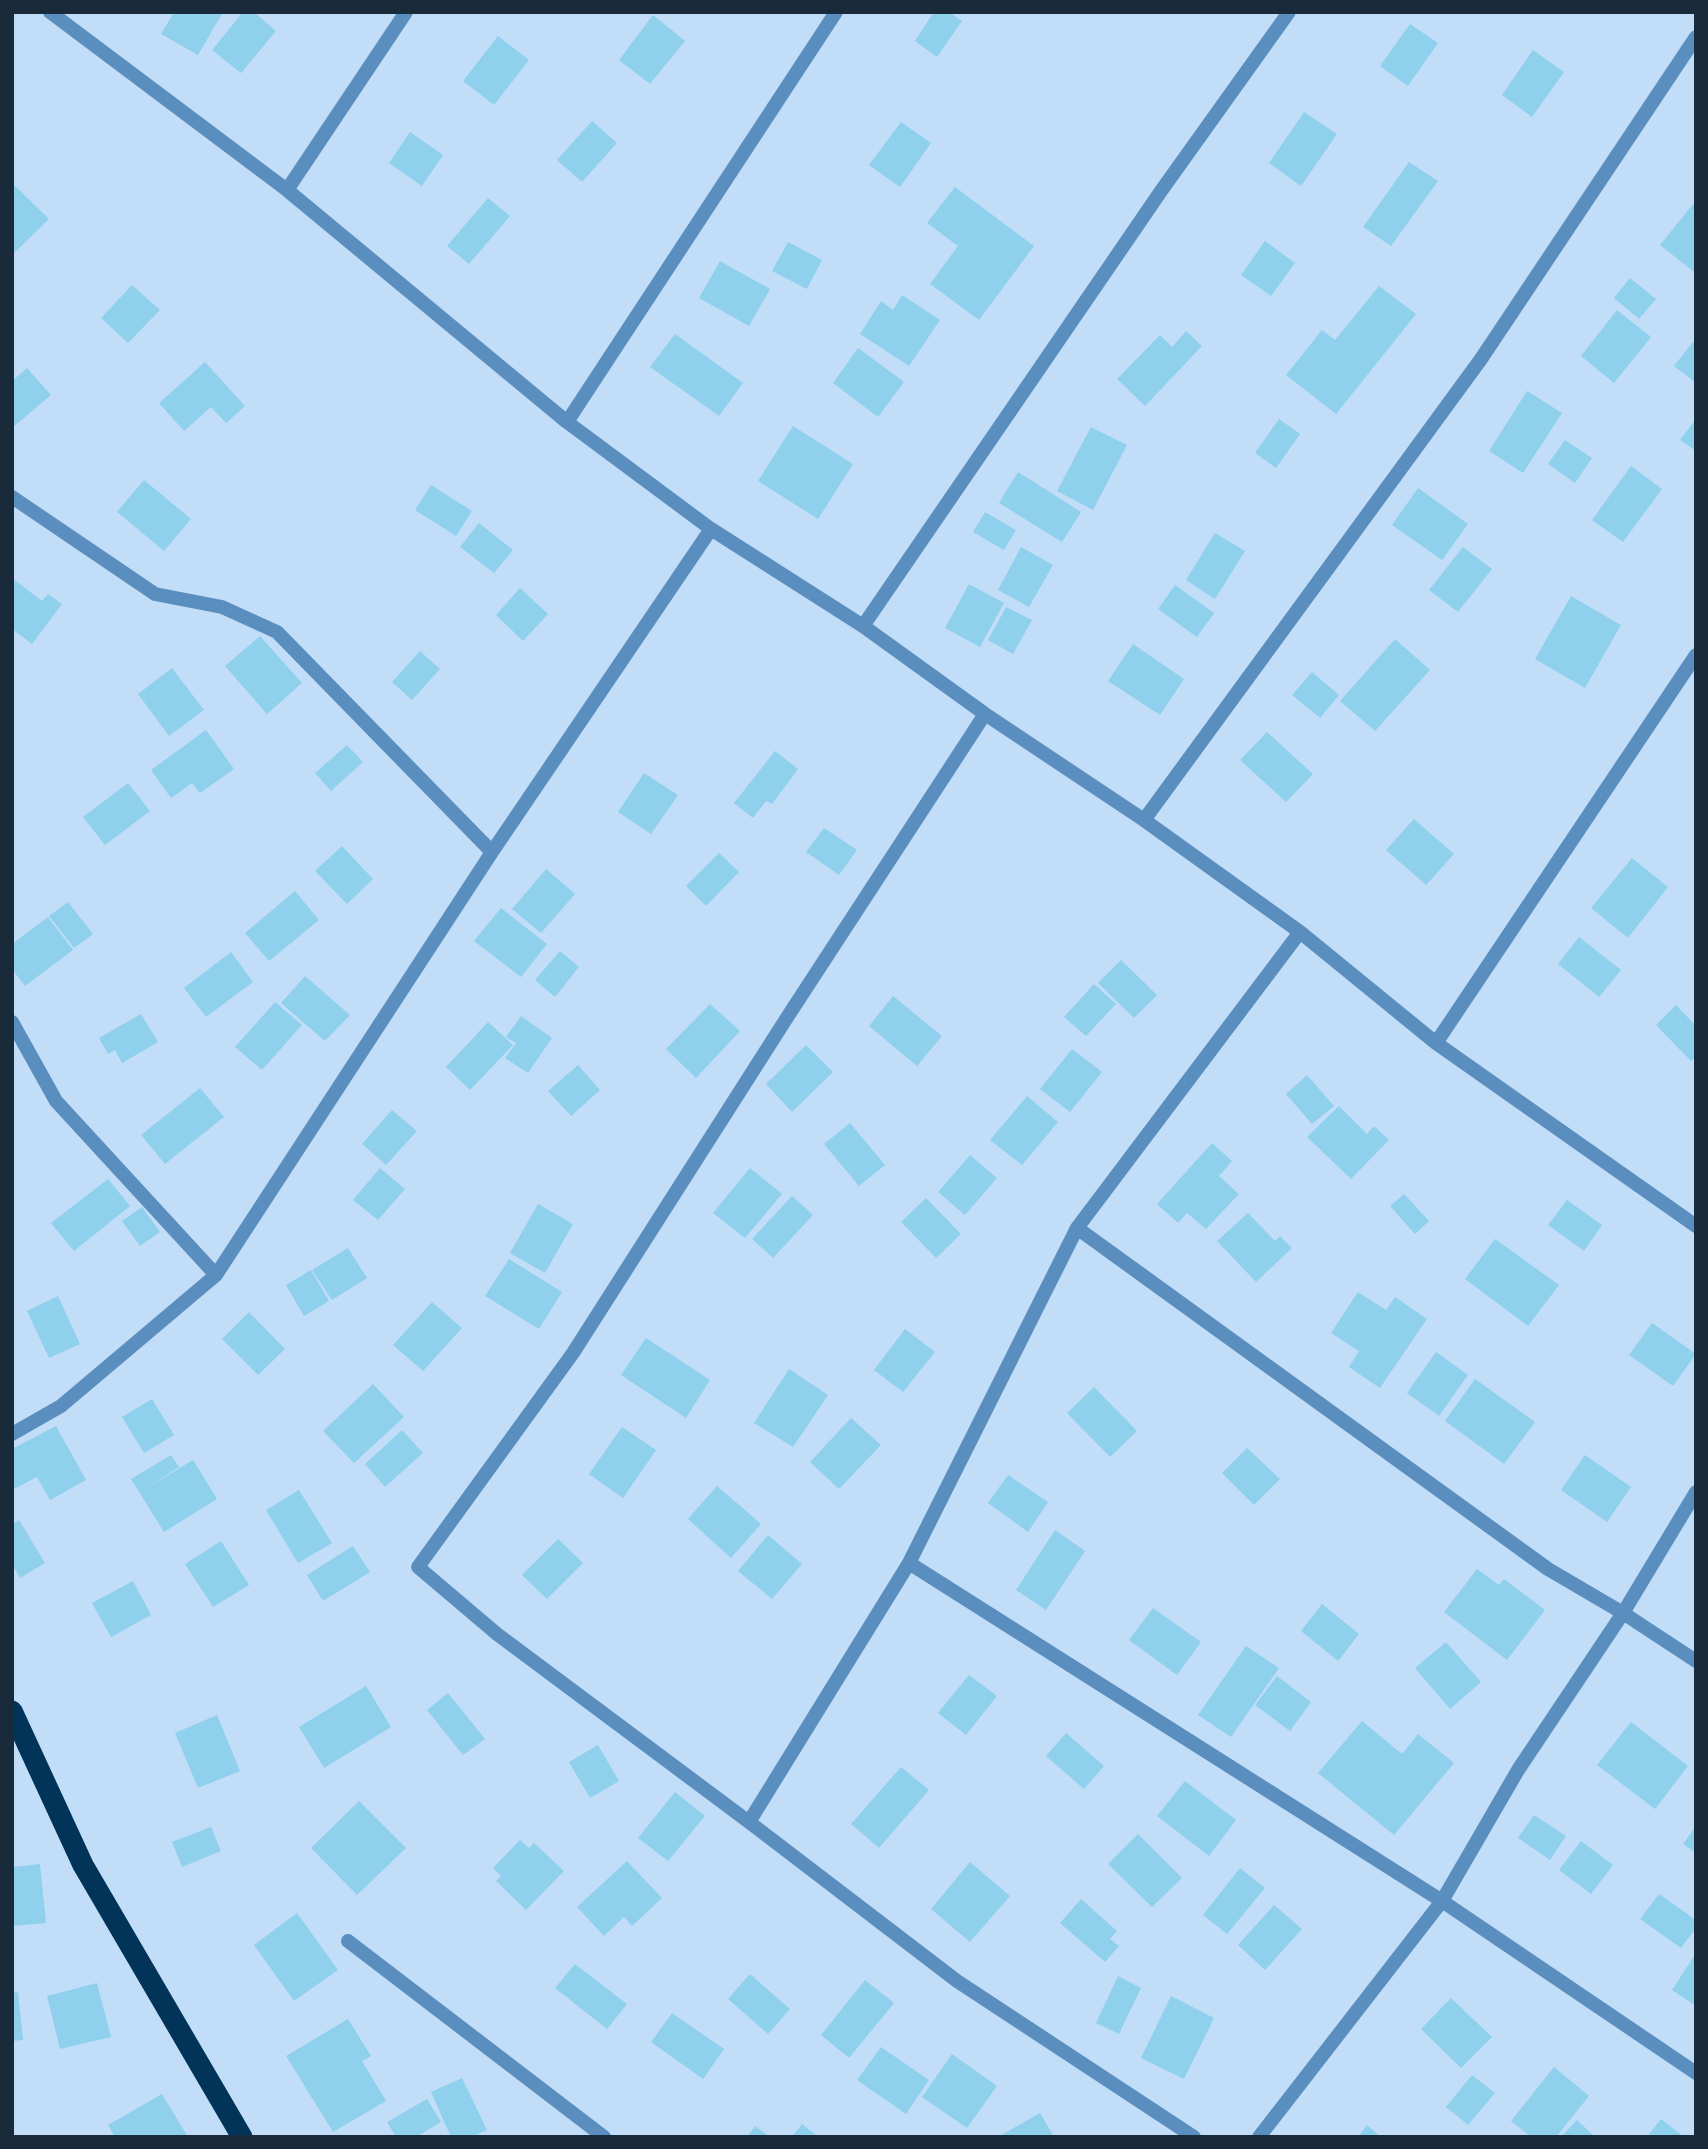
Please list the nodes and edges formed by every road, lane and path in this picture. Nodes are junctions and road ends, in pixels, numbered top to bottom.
1 (50, 12) edge
2 (406, 12) edge
3 (836, 12) edge
4 (1289, 12) edge
5 (1696, 37) edge
6 (287, 190) junction
7 (567, 422) junction
8 (12, 497) edge
9 (711, 529) junction
10 (863, 626) junction
11 (1696, 655) edge
12 (985, 714) junction
13 (1144, 820) junction
14 (492, 852) junction
15 (1300, 932) junction
16 (12, 1022) edge
17 (1436, 1043) junction
18 (1696, 1226) edge
19 (1077, 1228) junction
20 (216, 1275) junction
21 (12, 1434) edge
22 (1696, 1492) edge
23 (909, 1563) junction
24 (1623, 1613) junction
25 (1696, 1661) edge
26 (12, 1711) edge
27 (749, 1822) junction
28 (1442, 1901) junction
29 (348, 1941) dead end
30 (1696, 2073) edge
31 (242, 2137) edge
32 (604, 2137) edge
33 (1194, 2137) edge
34 (1259, 2137) edge

1 - 6 street
2 - 6 street
3 - 7 street
4 - 10 street
5 - 13 street
6 - 7 street
7 - 9 street
8 - 14 street
9 - 10 street
9 - 14 street
10 - 12 street
11 - 17 street
12 - 13 street
12 - 27 street
13 - 15 street
14 - 20 street
15 - 17 street
15 - 19 street
16 - 20 street
17 - 18 street
19 - 23 street
19 - 24 street
20 - 21 street
22 - 24 street
23 - 27 street
23 - 28 street
24 - 25 street
24 - 28 street
26 - 31 highway
27 - 33 street
28 - 30 street
28 - 34 street
29 - 32 street

